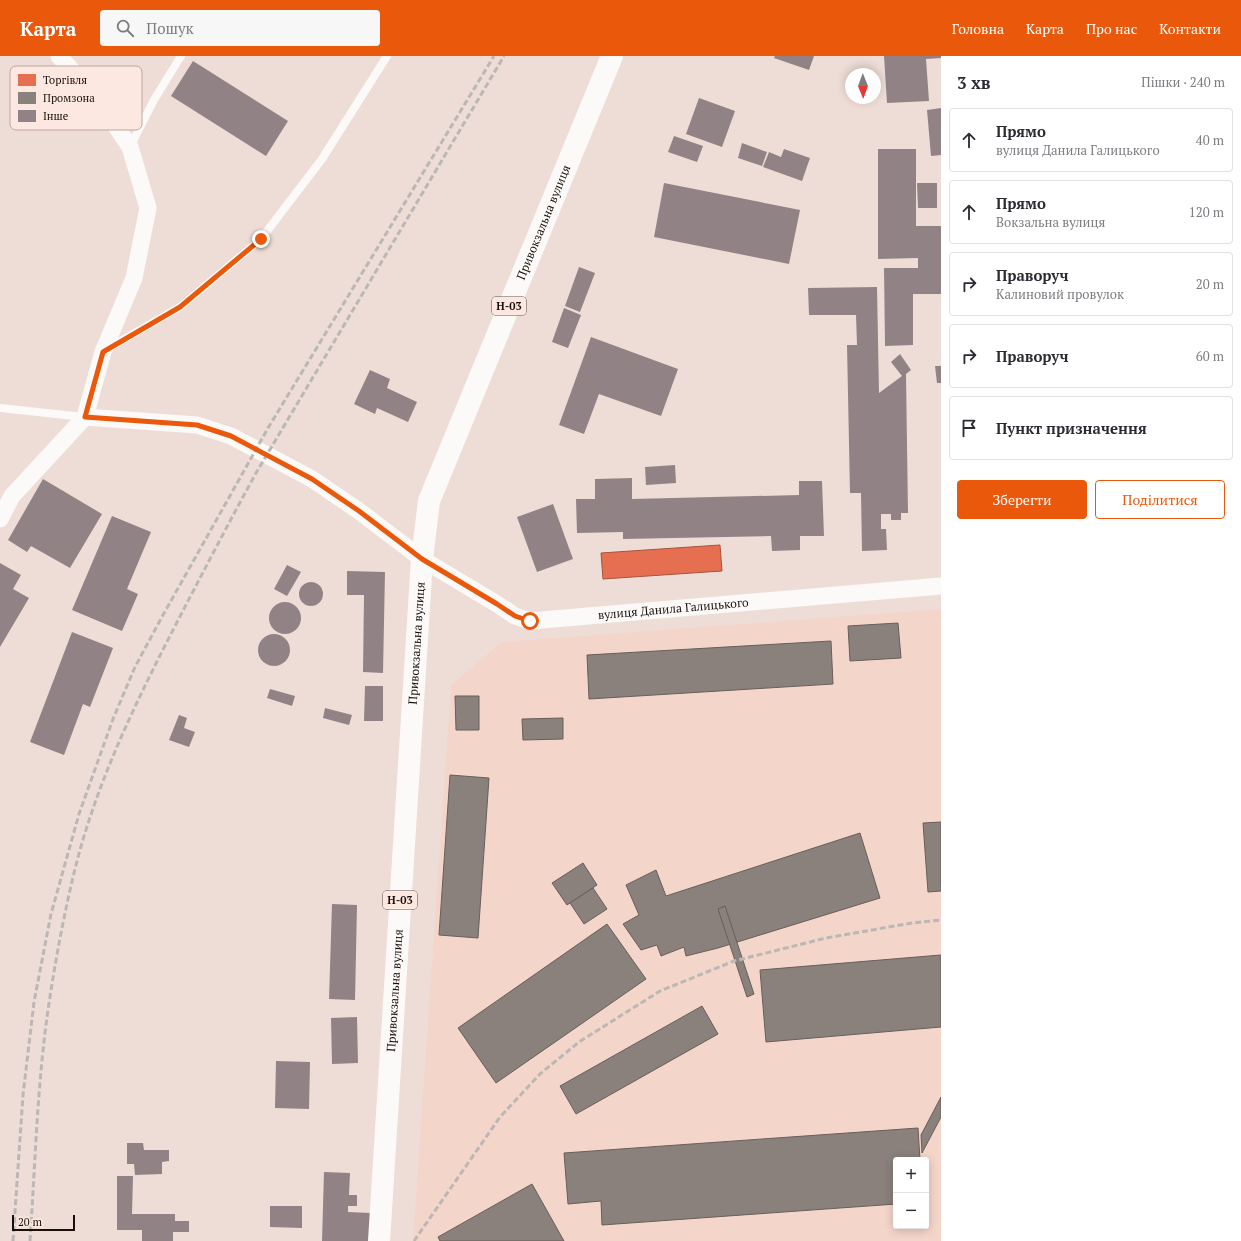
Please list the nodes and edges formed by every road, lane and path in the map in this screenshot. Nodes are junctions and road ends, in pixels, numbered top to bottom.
1 (59, 56) edge
2 (181, 56) edge
3 (387, 56) edge
4 (612, 56) edge
5 (68, 66) edge
6 (142, 124) edge
7 (119, 130) edge
8 (139, 130) edge
9 (130, 147) junction
10 (103, 352) junction
11 (0, 408) edge
12 (85, 417) junction
13 (0, 520) edge
14 (422, 559) junction
15 (941, 586) edge
16 (379, 1241) edge

1 - 5 street
2 - 6 lane
3 - 10 lane
4 - 14 main road, Привокзальна вулиця / Н-03
7 - 9 street
8 - 9 lane
9 - 10 street
10 - 12 street
11 - 12 lane
12 - 13 street
12 - 14 street, вулиця Данила Галицького
14 - 15 street, вулиця Данила Галицького
14 - 16 main road, Привокзальна вулиця / Н-03

